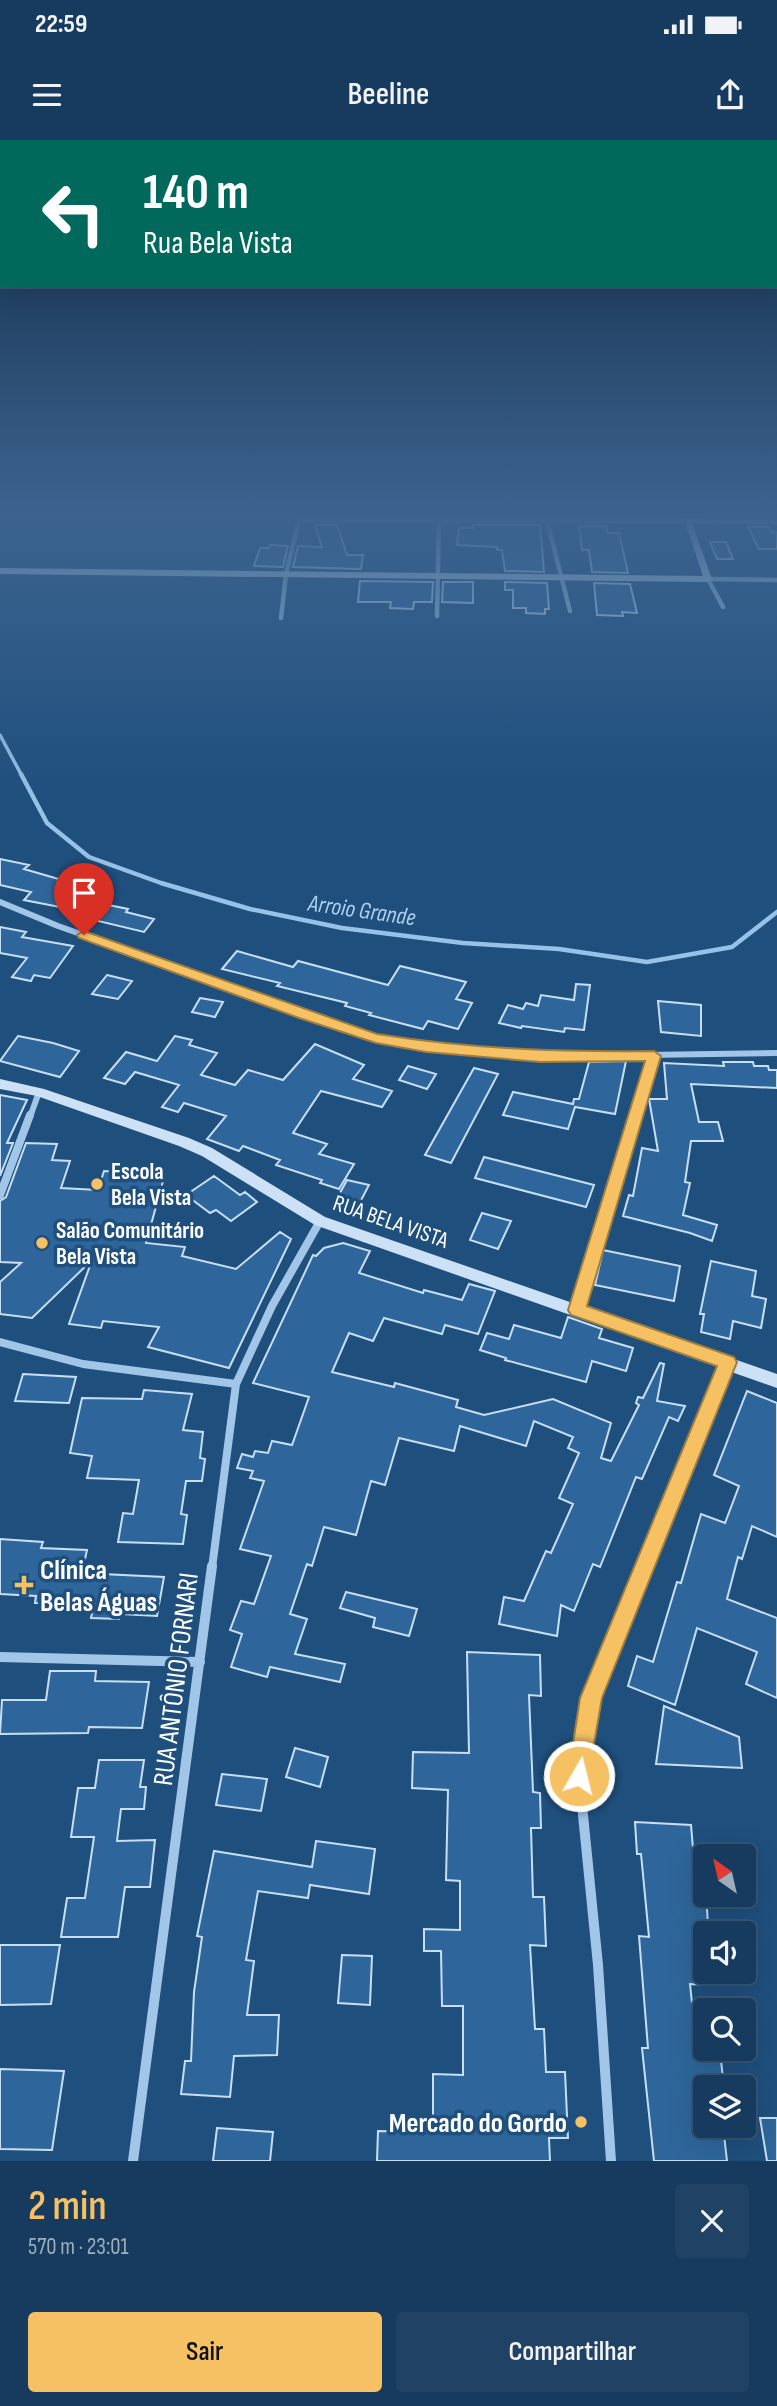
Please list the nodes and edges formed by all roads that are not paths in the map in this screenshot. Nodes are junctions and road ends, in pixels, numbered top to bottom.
1 (283, 610) edge
2 (437, 610) edge
3 (437, 616) dead end
4 (282, 618) dead end
5 (0, 902) edge
6 (777, 1054) edge
7 (654, 1056) junction
8 (0, 1084) edge
9 (39, 1092) junction
10 (0, 1195) edge
11 (320, 1221) junction
12 (577, 1310) junction
13 (0, 1342) edge
14 (728, 1362) junction
15 (777, 1381) edge
16 (236, 1384) junction
17 (0, 1657) edge
18 (200, 1662) junction
19 (133, 2161) edge
20 (611, 2161) edge

1 - 4 street
2 - 3 street
5 - 7 street
6 - 7 street
7 - 12 street
8 - 9 street, RUA BELA VISTA
9 - 10 street
9 - 11 street, RUA BELA VISTA
11 - 12 street, RUA BELA VISTA
11 - 16 street, RUA ANTÔNIO FORNARI
12 - 14 street, RUA BELA VISTA
13 - 16 street
14 - 15 street, RUA BELA VISTA
14 - 20 street
16 - 18 street, RUA ANTÔNIO FORNARI
17 - 18 street
18 - 19 street, RUA ANTÔNIO FORNARI

